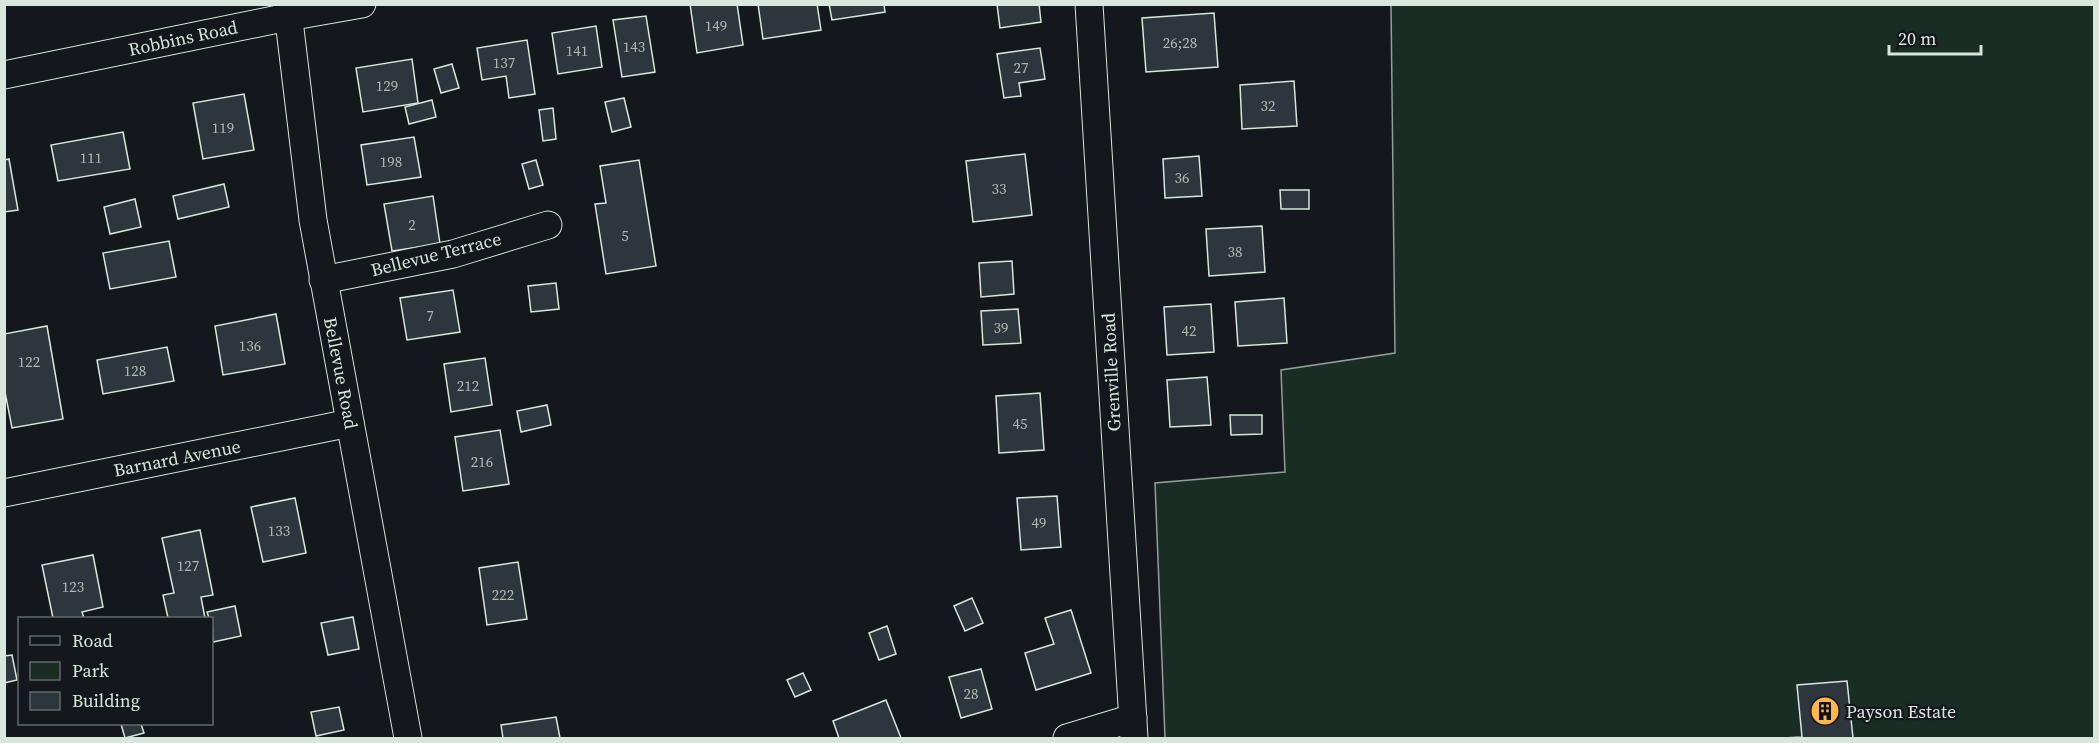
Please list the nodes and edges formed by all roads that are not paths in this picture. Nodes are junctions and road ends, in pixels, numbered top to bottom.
1 (362, 4) edge
2 (1089, 4) edge
3 (288, 11) edge
4 (4, 75) edge
5 (548, 225) dead end
6 (323, 280) junction
7 (350, 423) junction
8 (4, 493) edge
9 (1133, 728) edge
10 (408, 738) edge
11 (1067, 738) edge

1 - 3 street, Robbins Road
2 - 9 street, Grenville Road
3 - 4 street, Robbins Road
3 - 6 street, Bellevue Road
5 - 6 street, Bellevue Terrace
6 - 7 street, Bellevue Road
7 - 8 street, Barnard Avenue
7 - 10 street, Bellevue Road
9 - 11 street

